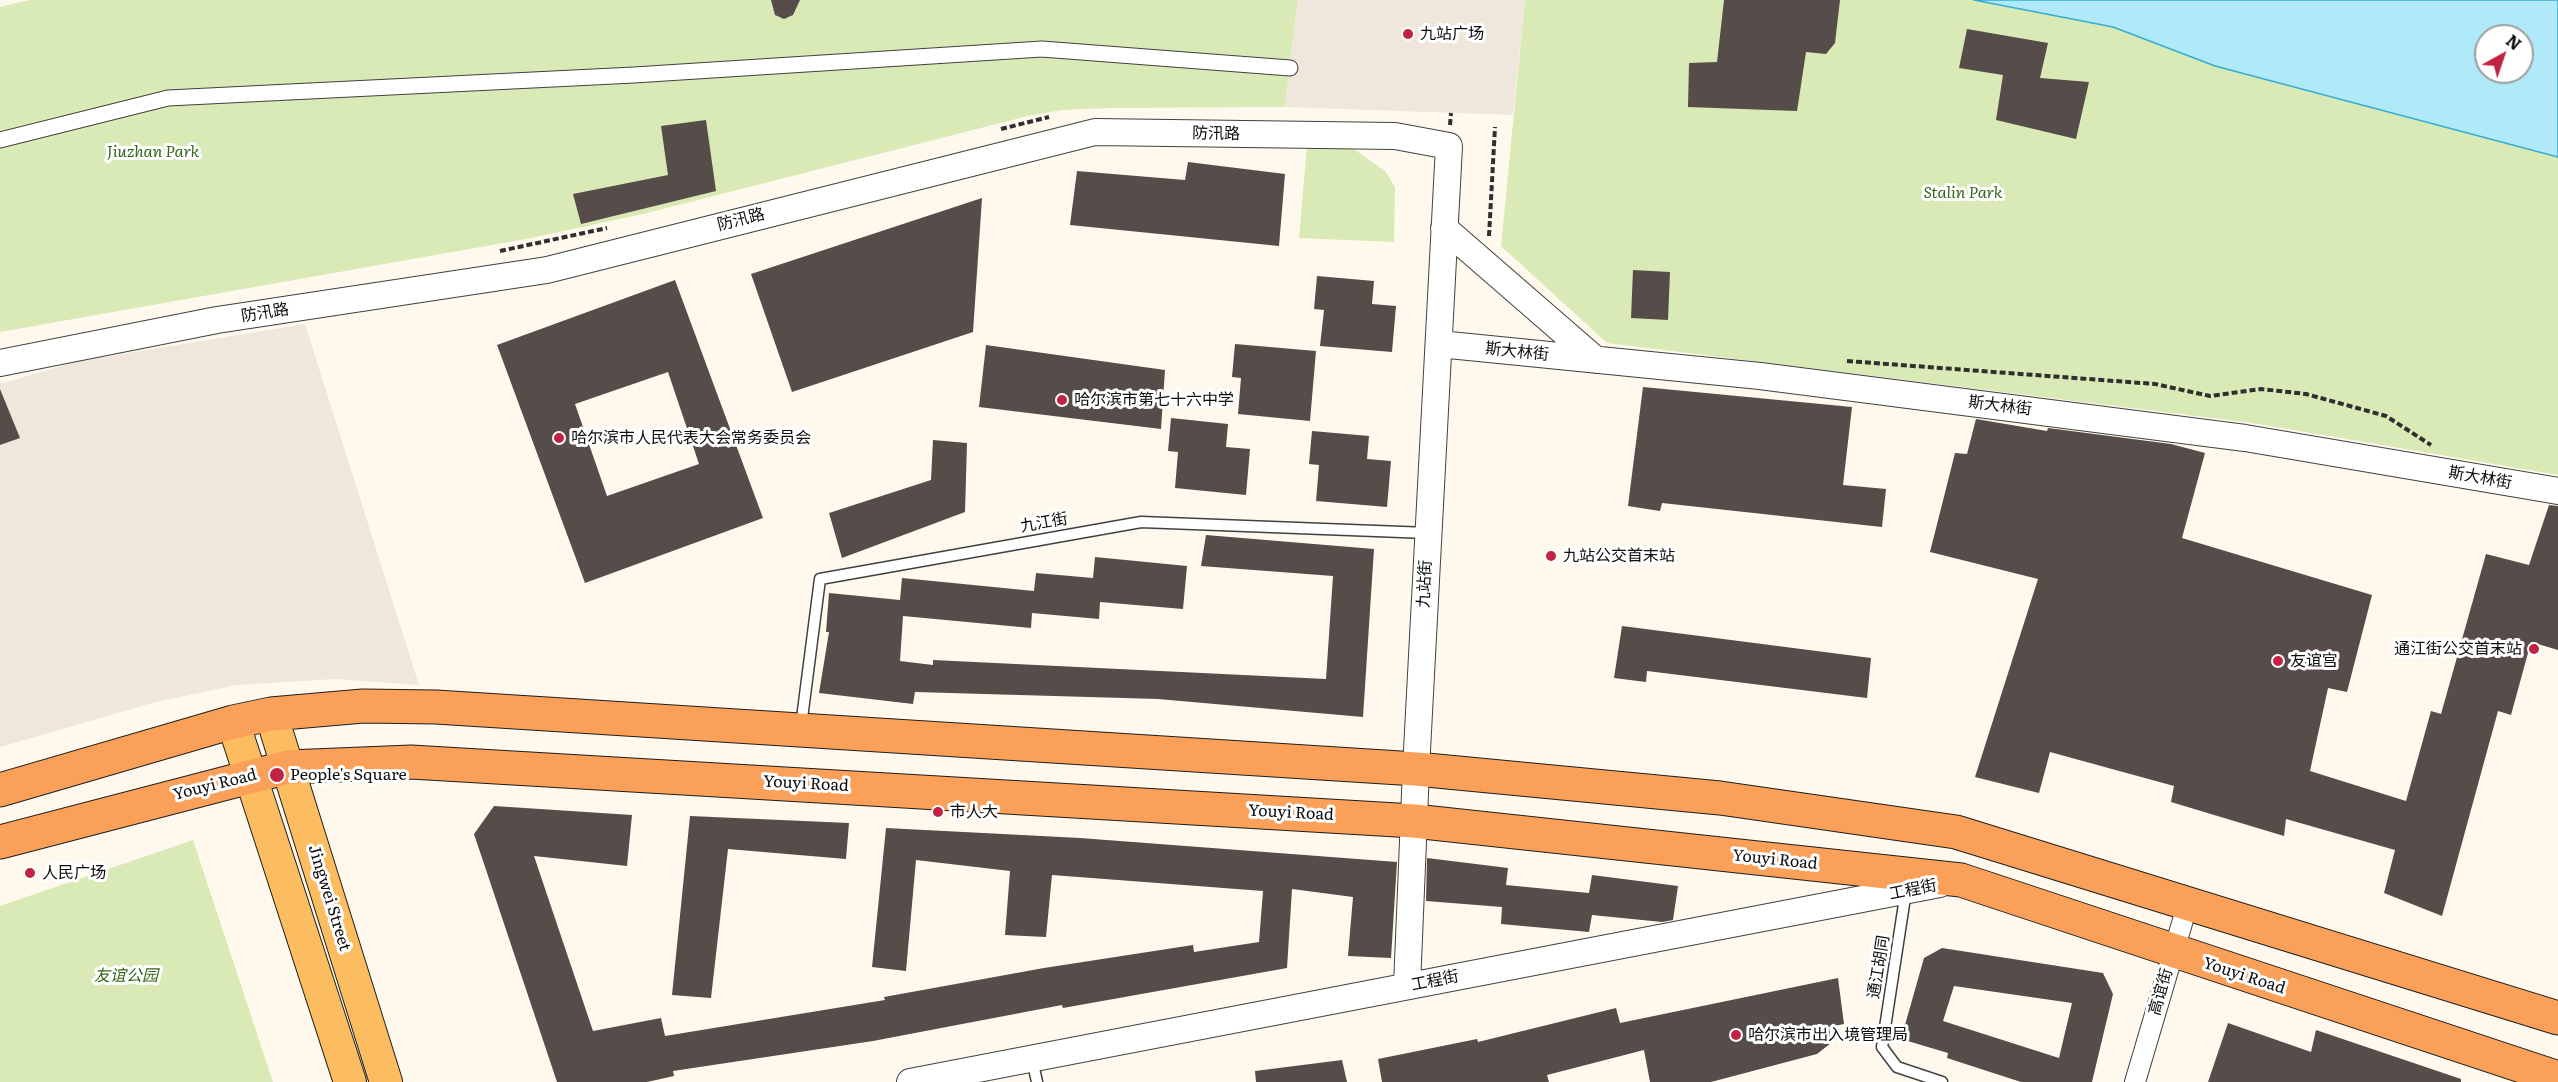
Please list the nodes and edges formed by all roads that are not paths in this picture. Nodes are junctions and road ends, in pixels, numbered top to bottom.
1 (1290, 68) dead end
2 (0, 140) edge
3 (1446, 183) joint
4 (1444, 228) junction
5 (1438, 344) junction
6 (1596, 360) junction
7 (0, 363) edge
8 (2558, 491) edge
9 (1428, 532) junction
10 (271, 714) junction
11 (233, 722) junction
12 (801, 730) junction
13 (288, 767) junction
14 (1416, 769) junction
15 (250, 775) junction
16 (0, 790) edge
17 (1414, 821) junction
18 (0, 842) edge
19 (1961, 880) junction
20 (1906, 891) junction
21 (2188, 903) junction
22 (2172, 952) junction
23 (1407, 986) junction
24 (2558, 1018) edge
25 (1035, 1070) edge
26 (2558, 1078) edge
27 (350, 1082) edge
28 (386, 1082) edge
29 (910, 1082) edge
30 (1942, 1082) edge
31 (2135, 1082) edge

1 - 2 street
3 - 4 street, 九站街
3 - 7 street, 防汛路
4 - 5 street, 九站街
4 - 6 street
5 - 6 street, 斯大林街
5 - 9 street, 九站街
6 - 8 street, 斯大林街
9 - 12 lane, 九江街
9 - 14 street, 九站街
10 - 11 highway
10 - 12 highway
10 - 13 main road, Jingwei Street
11 - 15 main road
11 - 16 highway
12 - 14 highway
13 - 15 highway, Youyi Road
13 - 17 highway, Youyi Road
13 - 28 main road, Jingwei Street
14 - 17 street, 九站街
14 - 21 highway
15 - 18 highway, Youyi Road
15 - 27 main road
17 - 19 highway, Youyi Road
17 - 23 street, 九站街
19 - 20 street, 工程街
19 - 22 highway, Youyi Road
20 - 23 street, 工程街
20 - 30 lane, 通江胡同
21 - 22 street, 高谊街
21 - 24 highway
22 - 26 highway, Youyi Road
22 - 31 street, 高谊街
23 - 25 street, 工程街
25 - 29 street, 工程街

